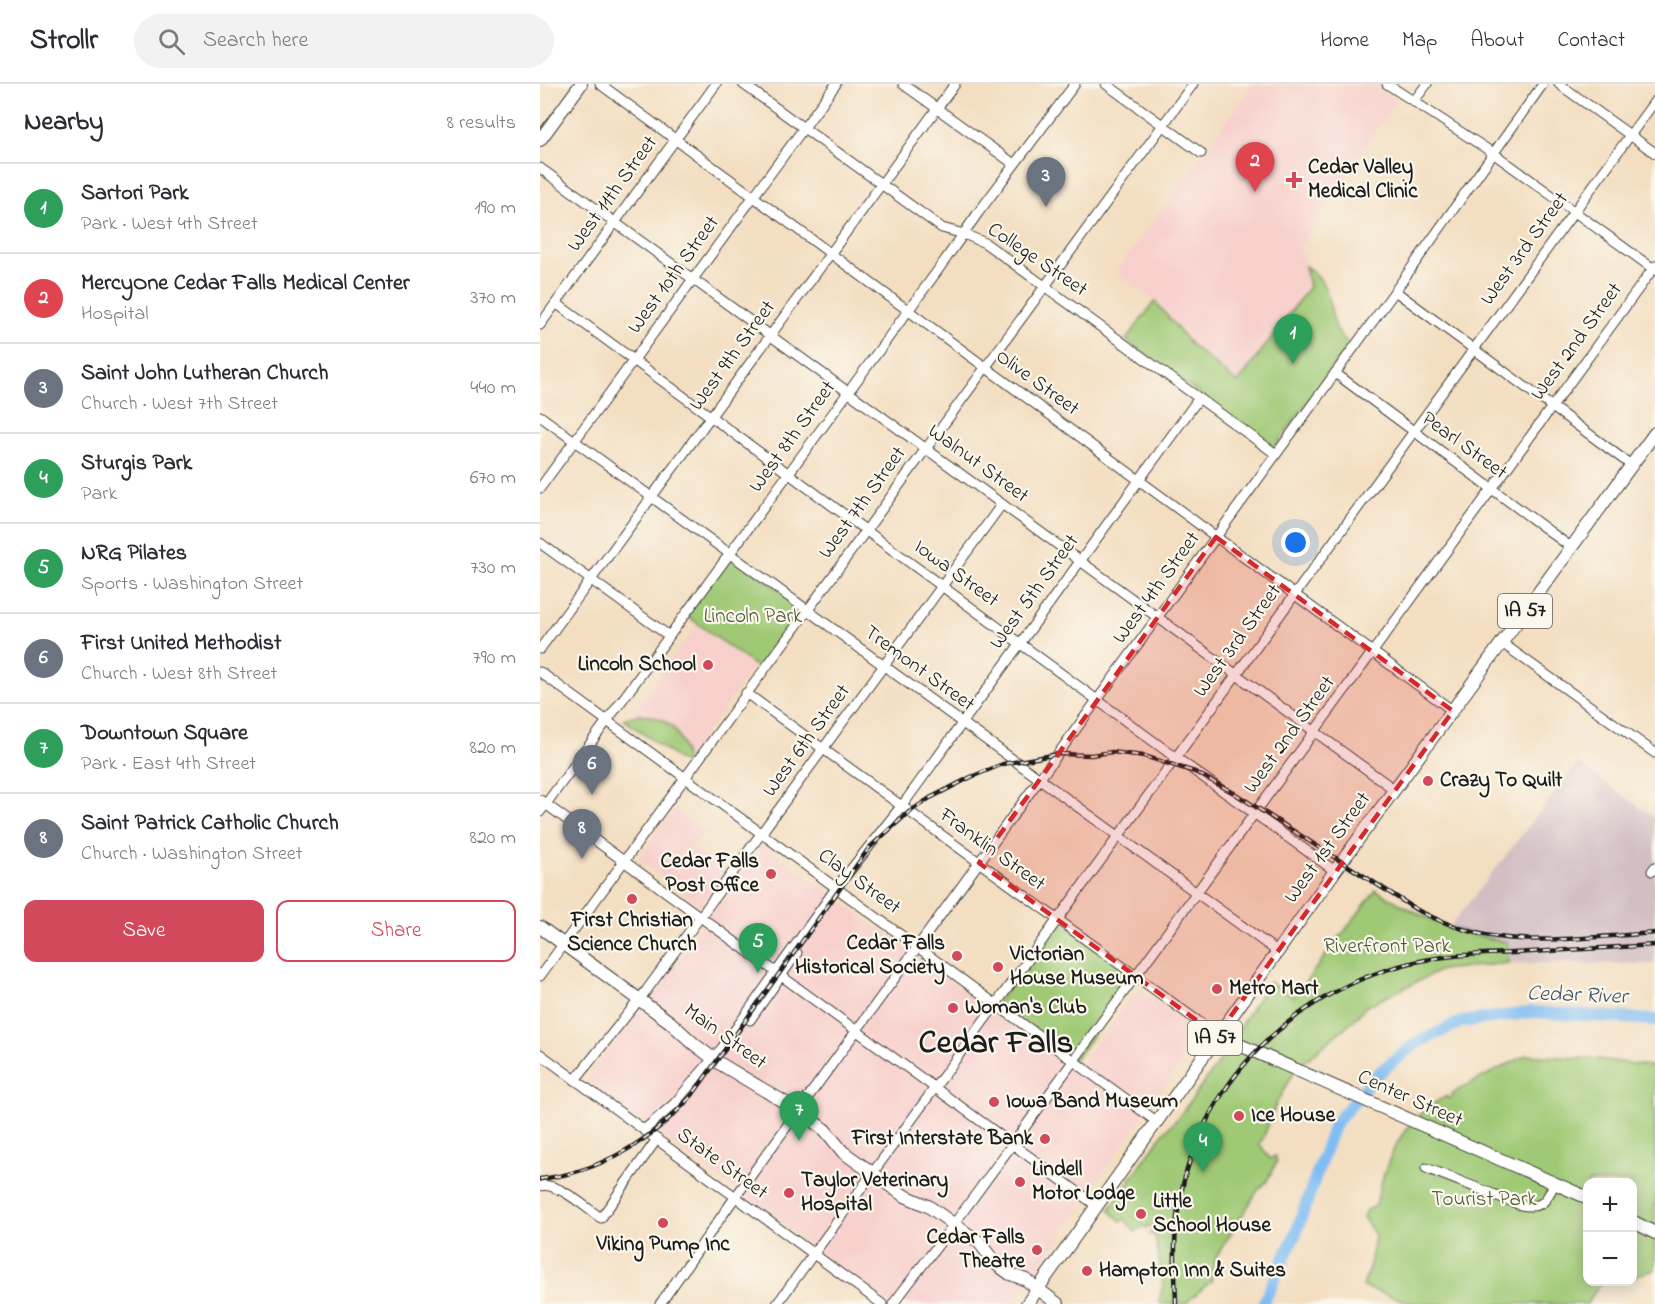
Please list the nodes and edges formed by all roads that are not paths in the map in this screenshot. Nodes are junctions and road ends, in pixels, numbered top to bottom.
1 (581, 84) edge
2 (600, 84) edge
3 (716, 84) edge
4 (743, 84) edge
5 (836, 84) edge
6 (903, 84) edge
7 (955, 84) edge
8 (1075, 84) edge
9 (1106, 84) edge
10 (1193, 84) edge
11 (1387, 84) edge
12 (1427, 84) edge
13 (1543, 84) edge
14 (1560, 84) edge
15 (1414, 101) junction
16 (1655, 101) edge
17 (937, 109) junction
18 (1162, 125) junction
19 (804, 128) junction
20 (1630, 135) junction
21 (540, 140) edge
22 (675, 140) junction
23 (1201, 153) dead end
24 (1494, 153) junction
25 (1655, 153) edge
26 (1014, 164) junction
27 (540, 168) edge
28 (881, 185) junction
29 (753, 197) junction
30 (1574, 212) junction
31 (615, 222) junction
32 (964, 234) junction
33 (831, 254) junction
34 (1654, 268) edge
35 (693, 279) junction
36 (1044, 285) junction
37 (1395, 291) junction
38 (556, 303) junction
39 (908, 311) junction
40 (540, 325) edge
41 (771, 336) junction
42 (1474, 349) junction
43 (634, 360) junction
44 (984, 367) junction
45 (1335, 373) junction
46 (848, 392) junction
47 (1199, 398) junction
48 (1552, 407) junction
49 (540, 416) edge
50 (711, 417) junction
51 (1414, 431) junction
52 (1655, 434) edge
53 (574, 441) junction
54 (925, 448) junction
55 (1276, 454) junction
56 (1631, 465) junction
57 (789, 473) junction
58 (1139, 480) junction
59 (540, 488) edge
60 (1492, 489) junction
61 (652, 497) junction
62 (1002, 504) junction
63 (865, 530) junction
64 (1216, 537) junction
65 (540, 543) edge
66 (1572, 548) junction
67 (730, 554) junction
68 (1080, 561) junction
69 (591, 580) junction
70 (942, 586) junction
71 (1294, 594) junction
72 (807, 610) junction
73 (1158, 617) junction
74 (669, 636) junction
75 (1020, 643) junction
76 (1502, 643) junction
77 (540, 649) edge
78 (1373, 652) junction
79 (884, 666) junction
80 (540, 672) edge
81 (1236, 674) junction
82 (746, 693) junction
83 (1098, 700) junction
84 (1453, 711) junction
85 (607, 721) junction
86 (962, 722) junction
87 (1315, 731) junction
88 (823, 750) junction
89 (1655, 753) edge
90 (1176, 757) junction
91 (684, 777) junction
92 (1040, 779) junction
93 (1395, 790) junction
94 (542, 805) edge
95 (901, 807) junction
96 (1254, 814) junction
97 (762, 834) junction
98 (1118, 836) junction
99 (624, 861) junction
100 (979, 863) junction
101 (1335, 871) junction
102 (839, 889) junction
103 (1197, 893) junction
104 (701, 917) junction
105 (1057, 919) junction
106 (540, 927) edge
107 (563, 944) junction
108 (918, 947) junction
109 (1278, 952) junction
110 (778, 973) junction
111 (540, 976) edge
112 (1136, 976) junction
113 (640, 1000) junction
114 (996, 1004) junction
115 (857, 1031) junction
116 (1217, 1035) junction
117 (540, 1054) edge
118 (716, 1060) junction
119 (1074, 1061) junction
120 (575, 1080) junction
121 (934, 1087) junction
122 (799, 1111) junction
123 (1156, 1121) junction
124 (644, 1130) junction
125 (657, 1139) junction
126 (1013, 1144) junction
127 (1426, 1168) dead end
128 (872, 1173) junction
129 (1554, 1184) junction
130 (540, 1186) edge
131 (1583, 1196) edge
132 (735, 1197) junction
133 (1097, 1206) junction
134 (954, 1224) junction
135 (1637, 1224) edge
136 (1655, 1233) edge
137 (813, 1254) junction
138 (1038, 1289) junction
139 (660, 1304) edge
140 (777, 1304) edge
141 (882, 1304) edge
142 (894, 1304) edge
143 (1027, 1304) edge
144 (1058, 1304) edge

1 - 21 main road
2 - 22 street, Olive Street
3 - 22 street, West 11th Street
4 - 19 street, College Street
5 - 19 street, West 10th Street
6 - 17 street
7 - 17 street, West 9th Street
8 - 26 street, West 8th Street
9 - 18 street
10 - 18 street, West 7th Street
11 - 15 street
12 - 15 street
13 - 24 street, West 4th Street
14 - 20 street
15 - 24 street
16 - 20 street, West 3rd Street
17 - 26 street
17 - 28 street, West 9th Street
18 - 23 street
18 - 36 street, West 7th Street
19 - 28 street, College Street
19 - 29 street, West 10th Street
20 - 25 street
20 - 30 street, West 3rd Street
22 - 29 street, Olive Street
22 - 31 street, West 11th Street
24 - 30 street
24 - 37 street, West 4th Street
26 - 32 street, West 8th Street
27 - 31 street, Walnut Street
28 - 32 street, College Street
28 - 33 street, West 9th Street
29 - 33 street, Olive Street
29 - 35 street, West 10th Street
30 - 34 street
30 - 42 street, West 3rd Street
31 - 35 street, Walnut Street
31 - 38 street, West 11th Street
32 - 36 street, College Street
32 - 39 street, West 8th Street
33 - 39 street, Olive Street
33 - 41 street, West 9th Street
34 - 48 street, West 2nd Street
35 - 41 street, Walnut Street
35 - 43 street, West 10th Street
36 - 44 street, West 7th Street
36 - 47 street, College Street
37 - 42 street
37 - 45 street, West 4th Street
38 - 40 street, West 11th Street
38 - 43 street, Iowa Street
39 - 44 street, Olive Street
39 - 46 street, West 8th Street
41 - 46 street, Walnut Street
41 - 50 street, West 9th Street
42 - 48 street
42 - 51 street, West 3rd Street
43 - 50 street, Iowa Street
43 - 53 street, West 10th Street
44 - 54 street, West 7th Street
44 - 58 street, Olive Street
45 - 51 street, Pearl Street
45 - 55 street, West 4th Street
46 - 54 street, Walnut Street
46 - 57 street, West 8th Street
47 - 55 street, College Street
47 - 58 street, West 5th Street
48 - 56 street
48 - 60 street, West 2nd Street
49 - 53 street, Tremont Street
50 - 57 street, Iowa Street
50 - 61 street, West 9th Street
51 - 60 street, Pearl Street
51 - 71 street, West 3rd Street
52 - 56 main road, West 1st Street / IA 57
53 - 59 street, West 10th Street
53 - 61 street, Tremont Street
54 - 62 street, Walnut Street
54 - 63 street, West 7th Street
55 - 64 street, West 4th Street
56 - 66 main road, West 1st Street / IA 57
57 - 63 street, Iowa Street
57 - 67 street, West 8th Street
58 - 64 street, Olive Street
58 - 68 street, West 5th Street
60 - 66 street, Pearl Street
60 - 78 street, West 2nd Street
61 - 67 street, Tremont Street
61 - 69 street, West 9th Street
62 - 68 street, Walnut Street
62 - 70 street, West 6th Street
63 - 70 street, Iowa Street
63 - 72 street, West 7th Street
64 - 71 street, Olive Street
64 - 73 street, West 4th Street
65 - 69 street
66 - 76 main road, West 1st Street / IA 57
67 - 72 street, Tremont Street
67 - 74 street, West 8th Street
68 - 73 street, Walnut Street
68 - 75 street, West 5th Street
69 - 74 street
69 - 77 street, West 9th Street
70 - 75 street, Iowa Street
70 - 79 street, West 6th Street
71 - 78 street, Olive Street
71 - 81 street, West 3rd Street
72 - 79 street, Tremont Street
72 - 82 street, West 7th Street
73 - 81 street, Walnut Street
73 - 83 street, West 4th Street
74 - 85 street, West 8th Street
75 - 83 street, Iowa Street
75 - 86 street, West 5th Street
76 - 84 main road, West 1st Street / IA 57
76 - 89 street
78 - 84 street, Olive Street
78 - 87 street, West 2nd Street
79 - 86 street, Tremont Street
79 - 88 street, West 6th Street
80 - 85 street, Clay Street
81 - 87 street, Walnut Street
81 - 90 street, West 3rd Street
82 - 88 street, Franklin Street
82 - 91 street, West 7th Street
83 - 90 street, Iowa Street
83 - 92 street, West 4th Street
84 - 93 main road, West 1st Street / IA 57
85 - 91 street, Clay Street
85 - 94 street, West 8th Street
86 - 92 street, Tremont Street
86 - 95 street, West 5th Street
87 - 93 street, Walnut Street
87 - 96 street, West 2nd Street
88 - 95 street, Franklin Street
88 - 97 street, West 6th Street
90 - 96 street, Iowa Street
90 - 98 street, West 3rd Street
91 - 97 street, Clay Street
91 - 99 street, West 7th Street
92 - 98 street, Tremont Street
92 - 100 street, West 4th Street
93 - 101 main road, West 1st Street / IA 57
94 - 99 street
95 - 100 street, Franklin Street
95 - 102 street, West 5th Street
96 - 101 street, Iowa Street
96 - 103 street, West 2nd Street
97 - 102 street, Clay Street
97 - 104 street, West 6th Street
98 - 103 street, Tremont Street
98 - 105 street, West 3rd Street
99 - 104 street
99 - 107 street, West 7th Street
100 - 105 street, Franklin Street
100 - 108 street, West 4th Street
101 - 109 main road, West 1st Street / IA 57
102 - 108 street, Clay Street
102 - 110 street, West 5th Street
103 - 109 street, Tremont Street
103 - 112 street, West 2nd Street
104 - 110 street
104 - 113 street, West 6th Street
105 - 112 street, Franklin Street
105 - 114 street, West 3rd Street
106 - 107 main road, Main Street
107 - 111 street, West 7th Street
107 - 113 main road, Main Street
108 - 114 street, Clay Street
108 - 115 street, West 4th Street
109 - 116 main road, West 1st Street / IA 57
110 - 115 street
110 - 118 street, West 5th Street
112 - 116 street, Franklin Street
112 - 119 street, West 2nd Street
113 - 118 main road, Main Street
113 - 120 street, West 6th Street
114 - 119 street, Clay Street
114 - 121 street, West 3rd Street
115 - 121 street
115 - 122 street, West 4th Street
116 - 123 main road, West 1st Street / IA 57
116 - 129 main road, Center Street
117 - 120 street, State Street
118 - 122 main road, Main Street
118 - 124 street, West 5th Street
119 - 123 street, Clay Street
119 - 126 street, West 2nd Street
120 - 124 street, State Street
121 - 126 street
121 - 128 street, West 3rd Street
122 - 128 main road, Main Street
122 - 132 street, West 4th Street
123 - 133 main road, West 1st Street / IA 57
124 - 125 street, State Street
125 - 130 street
125 - 132 street, State Street
126 - 133 street
126 - 134 street, West 2nd Street
127 - 129 street
128 - 134 main road, Main Street
128 - 137 street, West 3rd Street
129 - 131 main road, Center Street
132 - 137 street, State Street
132 - 139 street, West 4th Street
133 - 138 main road, West 1st Street / IA 57
134 - 138 main road, Main Street
134 - 142 street, West 2nd Street
135 - 136 main road
137 - 140 street, West 3rd Street
137 - 141 street, State Street
138 - 143 main road, West 1st Street
138 - 144 main road, Main Street

